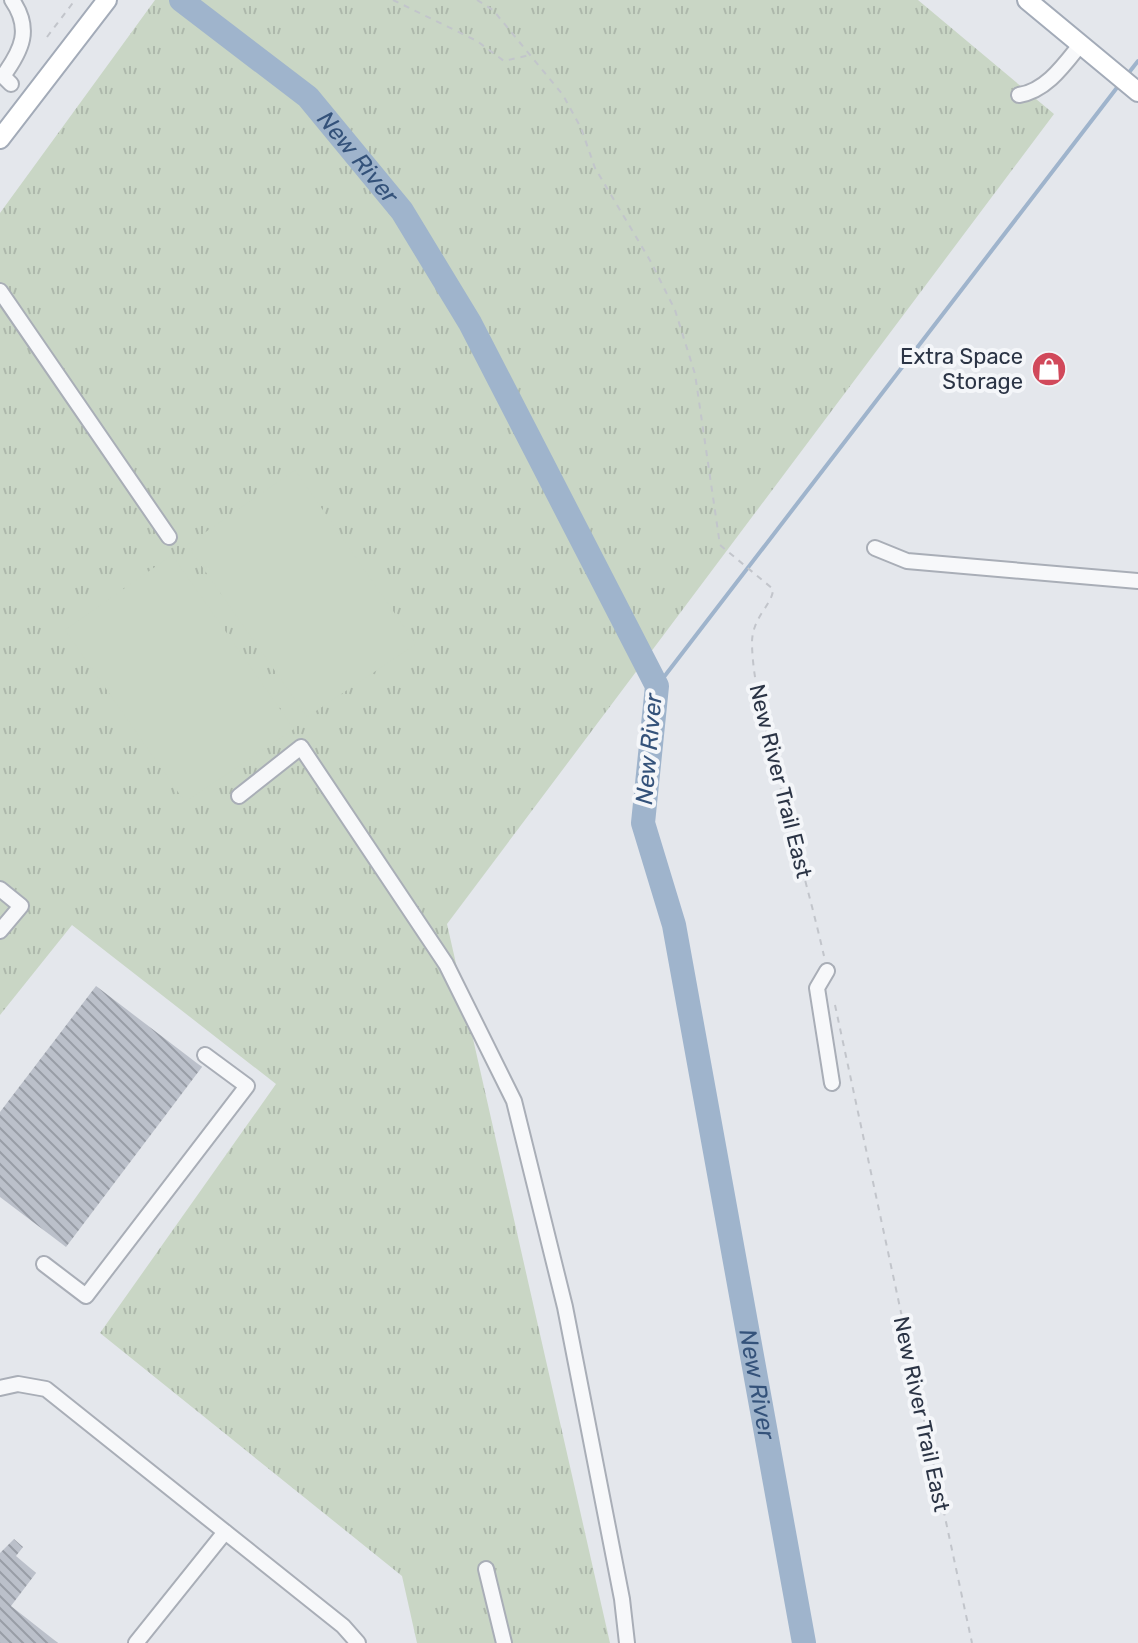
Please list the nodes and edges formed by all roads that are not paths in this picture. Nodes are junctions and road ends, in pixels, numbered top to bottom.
1 (12, 0) edge
2 (107, 0) edge
3 (1027, 0) edge
4 (1080, 45) junction
5 (11, 84) dead end
6 (1138, 92) edge
7 (1019, 95) dead end
8 (0, 139) edge
9 (0, 291) edge
10 (169, 537) dead end
11 (875, 548) dead end
12 (1138, 581) edge
13 (239, 796) dead end
14 (0, 889) edge
15 (0, 931) edge
16 (827, 971) road end
17 (205, 1055) dead end
18 (832, 1083) dead end
19 (44, 1264) dead end
20 (0, 1388) edge
21 (225, 1532) junction
22 (486, 1569) dead end
23 (136, 1643) edge
24 (358, 1643) edge
25 (504, 1643) edge
26 (627, 1643) edge

1 - 5 lane
2 - 8 main road
3 - 4 main road
4 - 6 main road
4 - 7 lane
9 - 10 lane
11 - 12 lane
13 - 26 lane
14 - 15 lane
16 - 18 lane
17 - 19 lane
20 - 21 lane
21 - 23 lane
21 - 24 lane
22 - 25 lane

